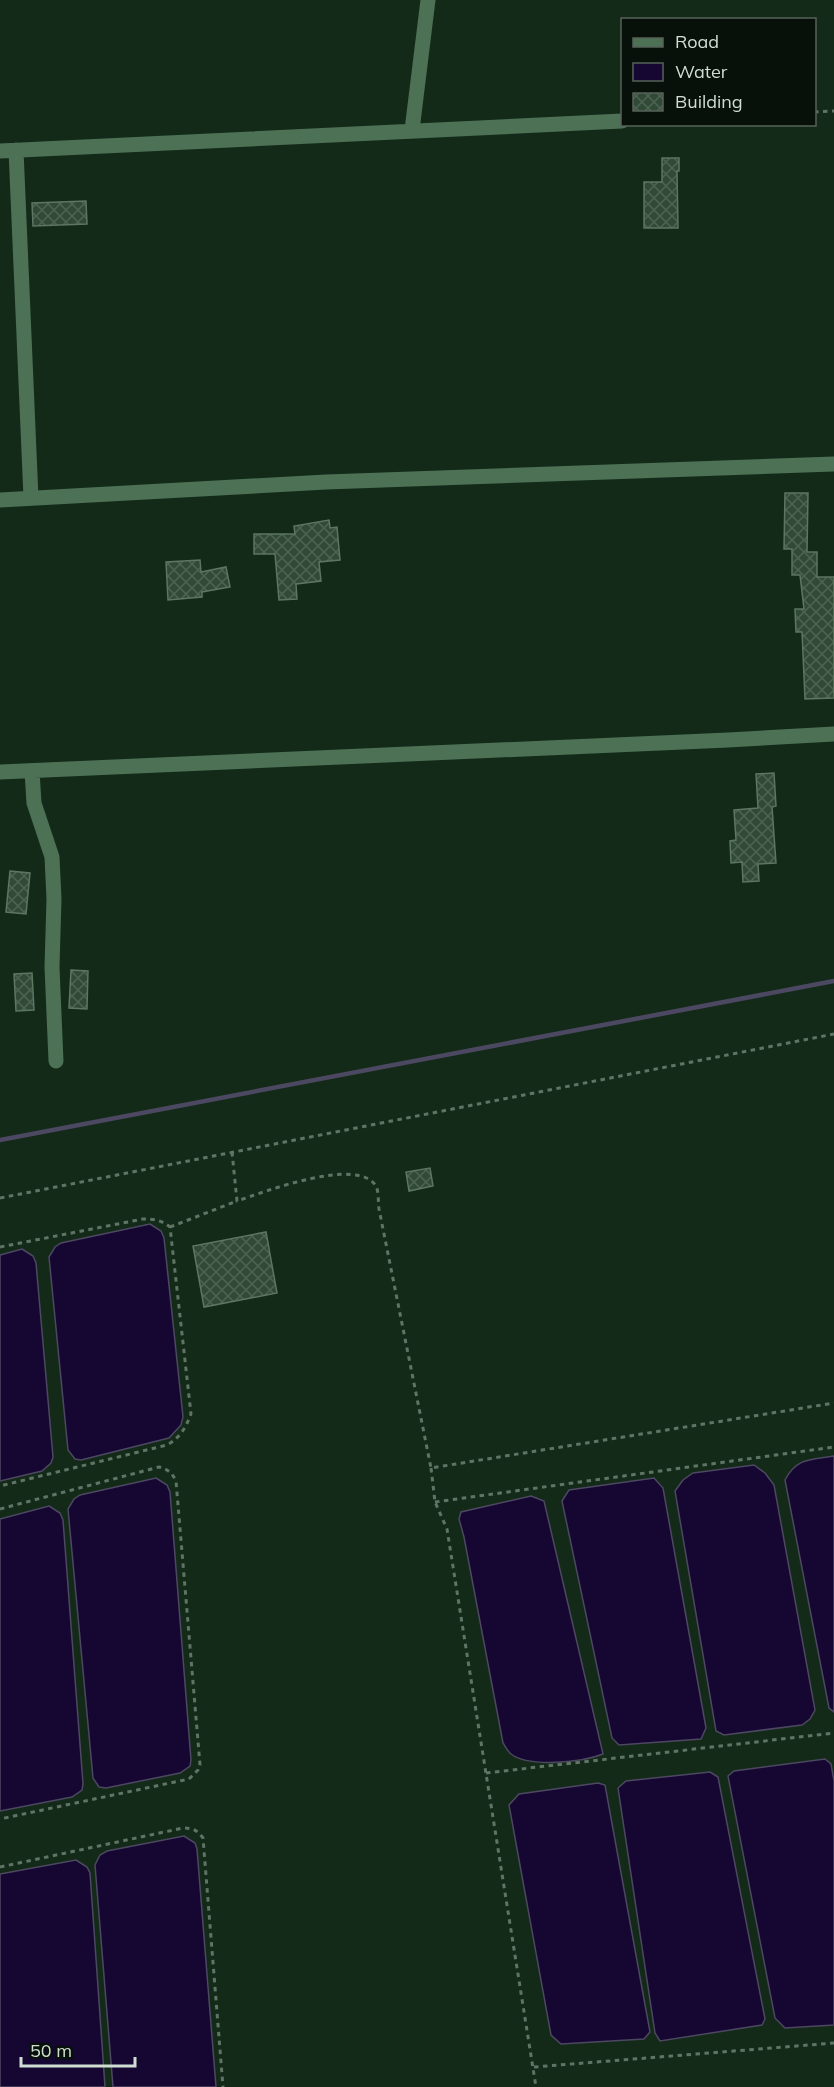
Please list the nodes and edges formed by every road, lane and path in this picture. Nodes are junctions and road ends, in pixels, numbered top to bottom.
1 (428, 0) edge
2 (834, 111) edge
3 (816, 112) edge
4 (621, 121) edge
5 (412, 130) junction
6 (16, 150) junction
7 (0, 151) edge
8 (834, 464) edge
9 (31, 498) junction
10 (0, 500) edge
11 (834, 734) edge
12 (32, 771) junction
13 (0, 772) edge
14 (834, 1034) edge
15 (56, 1061) dead end
16 (232, 1152) junction
17 (0, 1198) edge
18 (237, 1201) junction
19 (170, 1227) junction
20 (0, 1247) edge
21 (834, 1402) edge
22 (834, 1447) edge
23 (431, 1468) junction
24 (0, 1486) edge
25 (435, 1502) junction
26 (0, 1509) edge
27 (834, 1733) edge
28 (486, 1773) junction
29 (0, 1819) edge
30 (0, 1867) edge
31 (834, 2043) edge
32 (533, 2067) junction
33 (223, 2087) edge
34 (536, 2087) edge

1 - 5 street
2 - 3 path
4 - 5 street
5 - 6 street
6 - 7 street
6 - 9 street
8 - 9 street
9 - 10 street
11 - 12 street
12 - 13 street
12 - 15 street
14 - 16 path
16 - 17 path
16 - 18 path
18 - 19 path
18 - 23 path
19 - 20 path
19 - 24 path
21 - 23 path
22 - 25 path
23 - 25 path
25 - 28 path
26 - 29 path
27 - 28 path
28 - 32 path
30 - 33 path
31 - 32 path
32 - 34 path

